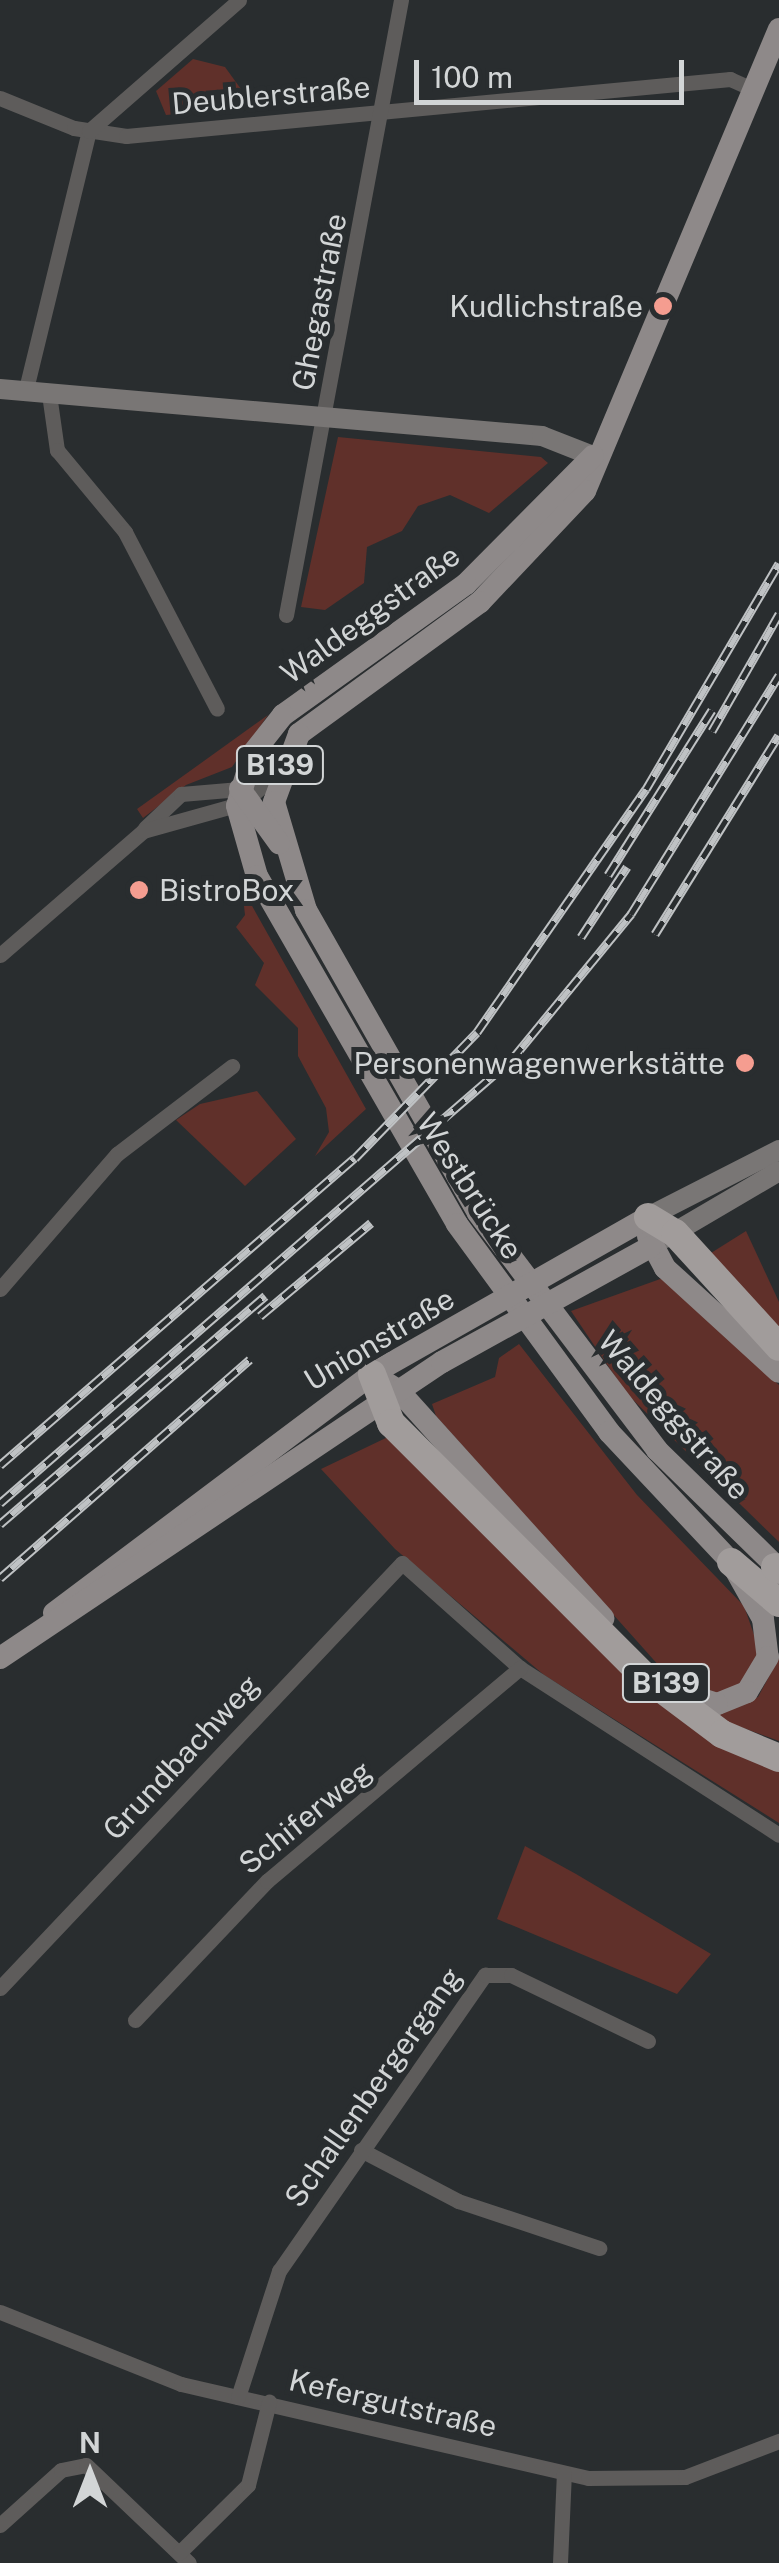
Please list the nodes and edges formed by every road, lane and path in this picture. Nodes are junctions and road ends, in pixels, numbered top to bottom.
1 (238, 0) edge
2 (401, 0) edge
3 (779, 29) edge
4 (754, 90) junction
5 (0, 98) edge
6 (383, 112) junction
7 (88, 131) junction
8 (0, 389) edge
9 (25, 393) junction
10 (48, 394) junction
11 (324, 415) junction
12 (593, 456) junction
13 (286, 615) dead end
14 (217, 709) dead end
15 (277, 774) junction
16 (242, 799) junction
17 (279, 844) junction
18 (0, 955) edge
19 (232, 1066) dead end
20 (779, 1150) edge
21 (779, 1171) edge
22 (648, 1217) junction
23 (662, 1240) junction
24 (0, 1289) edge
25 (571, 1343) joint
26 (779, 1347) edge
27 (551, 1358) joint
28 (779, 1372) edge
29 (372, 1374) junction
30 (388, 1396) junction
31 (732, 1562) junction
32 (778, 1569) edge
33 (779, 1604) edge
34 (42, 1626) junction
35 (0, 1658) edge
36 (520, 1668) junction
37 (779, 1758) edge
38 (779, 1834) edge
39 (0, 1988) edge
40 (135, 2020) dead end
41 (648, 2040) dead end
42 (362, 2150) junction
43 (600, 2248) dead end
44 (0, 2312) edge
45 (238, 2396) junction
46 (268, 2402) junction
47 (779, 2441) edge
48 (564, 2473) junction
49 (0, 2525) edge
50 (184, 2558) edge
51 (560, 2563) edge

1 - 7 street
2 - 6 street, Ghegastraße
3 - 4 main road, Waldeggstraße / B139
4 - 6 street, Deublerstraße
4 - 12 main road, Waldeggstraße / B139
5 - 7 street
6 - 7 street, Deublerstraße
6 - 11 street, Ghegastraße
7 - 9 street
8 - 9 street
9 - 10 street
10 - 11 street
10 - 14 street
11 - 12 street
11 - 13 street, Ghegastraße
12 - 15 main road, Waldeggstraße / B139
12 - 16 main road, Waldeggstraße / B139
15 - 16 street, Waldeggstraße
15 - 17 main road, B139
16 - 17 main road
16 - 18 street
16 - 27 main road, Westbrücke / B139
17 - 25 main road, Westbrücke / B139
19 - 24 street
20 - 22 street, Unionstraße
21 - 23 street, Unionstraße
22 - 23 highway
22 - 29 main road, Unionstraße
23 - 26 highway
23 - 28 main road
23 - 30 main road, Unionstraße
25 - 32 main road, Waldeggstraße / B139
27 - 31 main road, Waldeggstraße / B139
29 - 30 highway
29 - 34 main road, Unionstraße
30 - 31 main road, B139
30 - 34 main road, Unionstraße
30 - 37 highway
31 - 33 highway
34 - 35 main road, Unionstraße
36 - 38 street
36 - 39 street, Grundbachweg
36 - 40 street, Schiferweg
41 - 42 street, Schallenbergergang
42 - 43 street
42 - 45 street, Schallenbergergang
44 - 45 street, Kefergutstraße
45 - 46 street, Kefergutstraße
46 - 48 street, Kefergutstraße
46 - 50 street
47 - 48 street, Kefergutstraße
48 - 51 street
49 - 50 street

